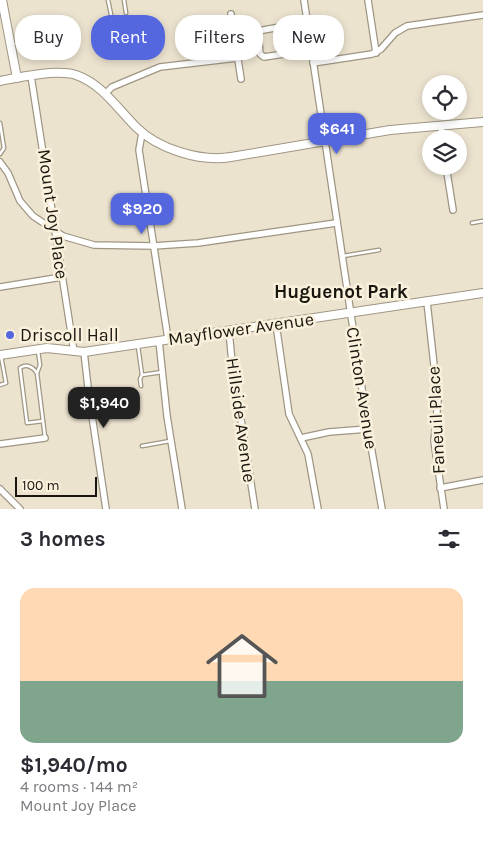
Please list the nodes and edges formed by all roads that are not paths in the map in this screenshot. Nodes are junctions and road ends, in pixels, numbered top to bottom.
1 (2, 0) edge
2 (108, 0) edge
3 (124, 0) edge
4 (304, 0) edge
5 (368, 0) edge
6 (126, 13) dead end
7 (111, 15) edge
8 (305, 15) edge
9 (483, 15) edge
10 (273, 27) edge
11 (376, 53) junction
12 (273, 56) edge
13 (221, 60) edge
14 (238, 60) edge
15 (313, 60) edge
16 (313, 63) junction
17 (31, 76) junction
18 (17, 78) junction
19 (241, 79) dead end
20 (0, 82) edge
21 (105, 94) junction
22 (483, 122) edge
23 (0, 123) edge
24 (441, 126) junction
25 (441, 130) edge
26 (142, 132) junction
27 (324, 140) junction
28 (1, 142) edge
29 (0, 154) edge
30 (0, 162) edge
31 (447, 175) edge
32 (453, 210) dead end
33 (483, 221) edge
34 (472, 222) dead end
35 (336, 223) junction
36 (56, 231) junction
37 (153, 246) junction
38 (379, 250) dead end
39 (342, 256) junction
40 (62, 278) junction
41 (0, 287) edge
42 (483, 293) edge
43 (426, 302) junction
44 (351, 312) junction
45 (276, 324) junction
46 (229, 331) junction
47 (168, 340) junction
48 (158, 341) junction
49 (137, 344) junction
50 (38, 348) junction
51 (74, 352) junction
52 (84, 352) junction
53 (0, 354) edge
54 (2, 372) edge
55 (162, 372) junction
56 (37, 373) junction
57 (142, 375) junction
58 (0, 385) edge
59 (141, 386) dead end
60 (43, 421) junction
61 (368, 429) junction
62 (45, 438) joint
63 (301, 438) junction
64 (171, 441) junction
65 (0, 444) edge
66 (142, 446) dead end
67 (483, 480) edge
68 (440, 488) junction
69 (1, 492) edge
70 (20, 509) edge
71 (106, 509) edge
72 (182, 509) edge
73 (255, 509) edge
74 (318, 509) edge
75 (382, 509) edge
76 (444, 509) edge

1 - 18 street
2 - 7 lane
3 - 6 lane
4 - 8 street, Clinton Avenue
5 - 11 street
9 - 11 street
10 - 12 street
11 - 16 street
13 - 21 street
14 - 19 street
15 - 16 street, Clinton Avenue
16 - 27 street, Clinton Avenue
17 - 18 street
17 - 21 street
17 - 36 street, Mount Joy Place
18 - 20 street
21 - 26 street
22 - 24 street
23 - 28 lane
24 - 25 street
24 - 27 street
26 - 27 street
26 - 37 street
27 - 35 street, Clinton Avenue
28 - 29 lane
30 - 36 street
31 - 32 street
33 - 34 lane
35 - 37 street
35 - 39 street, Clinton Avenue
36 - 37 street
36 - 40 street, Mount Joy Place
37 - 47 street
38 - 39 lane
39 - 44 street, Clinton Avenue
40 - 41 street
40 - 51 street, Mount Joy Place
42 - 43 street, Mayflower Avenue
43 - 44 street, Mayflower Avenue
43 - 68 street, Faneuil Place
44 - 45 street, Mayflower Avenue
44 - 61 street, Clinton Avenue
45 - 46 street, Mayflower Avenue
45 - 63 street
46 - 47 street, Mayflower Avenue
46 - 73 street, Hillside Avenue
47 - 48 street, Mayflower Avenue
48 - 49 street, Mayflower Avenue
48 - 55 street
49 - 52 street, Mayflower Avenue
49 - 57 lane
50 - 51 street, Mayflower Avenue
50 - 53 street, Mayflower Avenue
50 - 56 lane
51 - 52 street, Mayflower Avenue
52 - 71 street
53 - 54 lane
54 - 58 lane
55 - 57 lane
55 - 64 street
56 - 60 lane
56 - 60 lane
57 - 59 lane
60 - 62 lane
61 - 63 street
61 - 75 street, Clinton Avenue
62 - 65 street
63 - 74 street
64 - 66 lane
64 - 72 street
67 - 68 street
68 - 76 street, Faneuil Place
69 - 70 street

